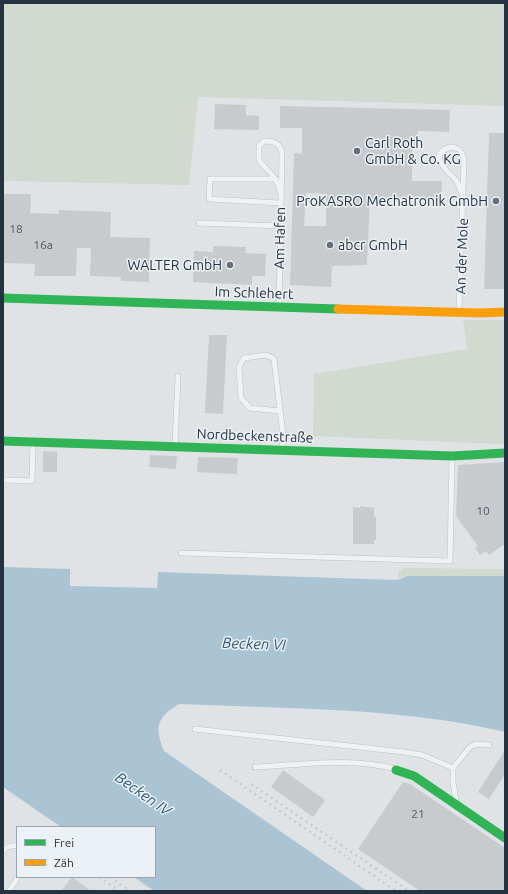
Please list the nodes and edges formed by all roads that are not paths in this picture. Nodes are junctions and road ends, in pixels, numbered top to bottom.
1 (276, 179) junction
2 (280, 192) junction
3 (464, 200) junction
4 (280, 203) junction
5 (200, 223) dead end
6 (280, 226) junction
7 (3, 298) edge
8 (279, 308) junction
9 (459, 312) junction
10 (505, 312) edge
11 (178, 376) dead end
12 (280, 411) junction
13 (3, 441) edge
14 (32, 445) junction
15 (175, 447) junction
16 (282, 450) junction
17 (505, 453) edge
18 (452, 456) junction
19 (3, 480) edge
20 (181, 553) dead end
21 (195, 729) dead end
22 (489, 745) dead end
23 (255, 767) dead end
24 (453, 768) junction
25 (396, 770) joint
26 (457, 806) junction
27 (505, 838) edge
28 (16, 844) edge
29 (3, 850) edge
30 (17, 878) edge
31 (9, 891) edge

1 - 2 lane, Am Hafen
1 - 2 lane, Am Hafen
1 - 4 lane
2 - 4 lane, Am Hafen
3 - 3 lane, An der Mole
3 - 9 lane, An der Mole
4 - 6 lane, Am Hafen
5 - 6 lane
6 - 8 lane, Am Hafen
7 - 8 street, Im Schlehert
8 - 9 street, Im Schlehert
9 - 10 street, Im Schlehert
11 - 15 lane
12 - 12 lane
12 - 16 lane
13 - 14 street, Nordbeckenstraße
14 - 15 street, Nordbeckenstraße
14 - 19 lane
15 - 16 street, Nordbeckenstraße
16 - 18 street, Nordbeckenstraße
17 - 18 street, Nordbeckenstraße
18 - 20 lane
21 - 24 lane
22 - 24 lane
23 - 25 lane
24 - 26 lane
25 - 26 street
26 - 27 street
28 - 29 lane
30 - 31 lane

